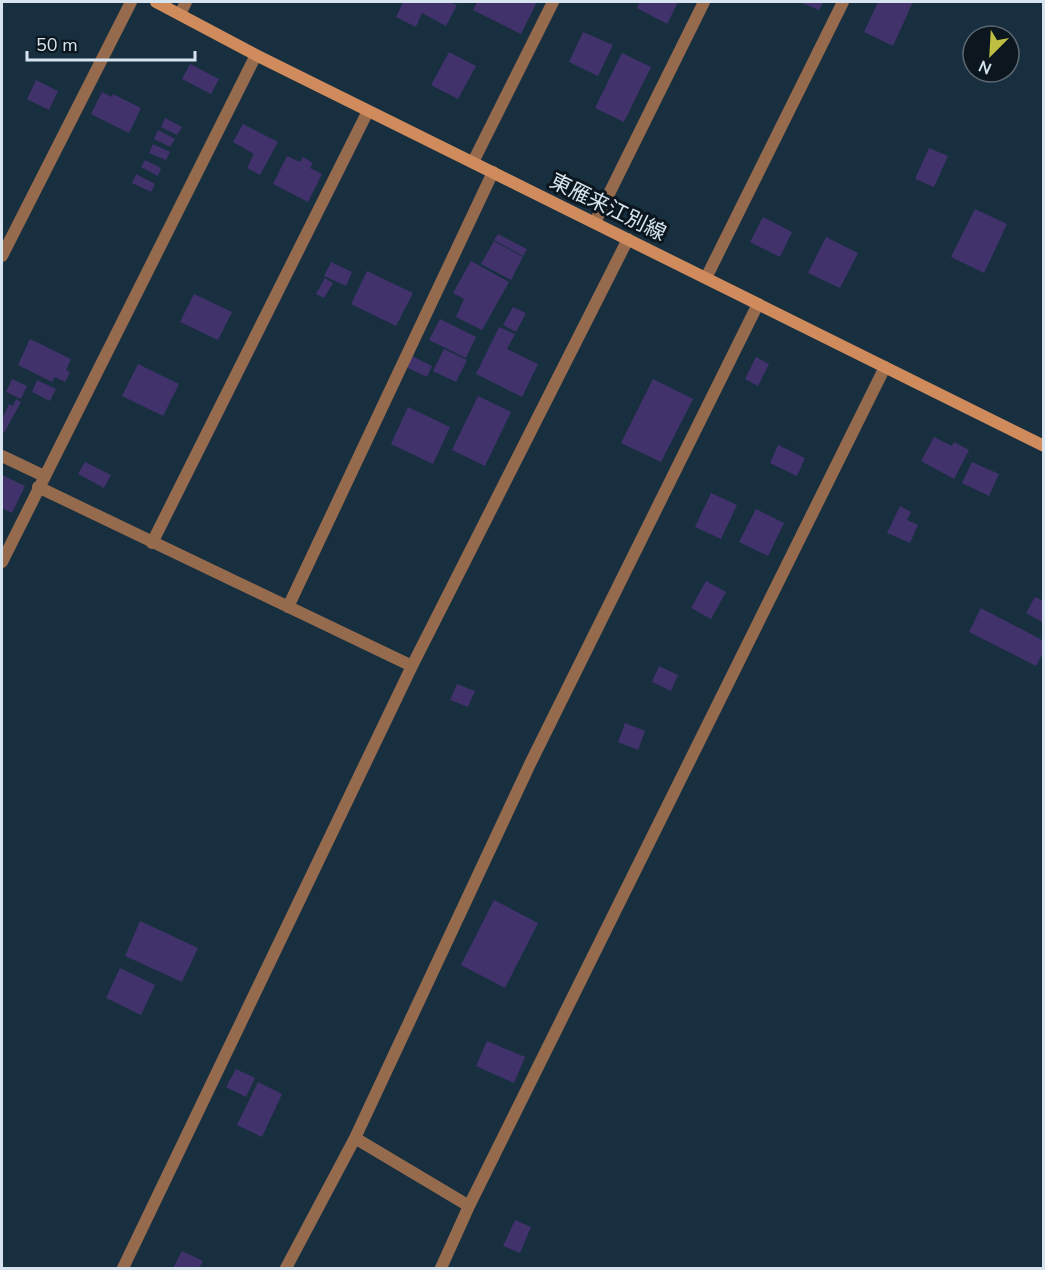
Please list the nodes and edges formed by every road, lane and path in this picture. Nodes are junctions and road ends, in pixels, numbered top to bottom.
1 (132, 2) edge
2 (156, 2) edge
3 (186, 2) edge
4 (553, 2) edge
5 (704, 2) edge
6 (843, 2) edge
7 (180, 14) junction
8 (256, 55) junction
9 (368, 111) junction
10 (473, 162) junction
11 (493, 172) junction
12 (595, 222) junction
13 (628, 239) junction
14 (2, 256) edge
15 (706, 278) junction
16 (758, 304) junction
17 (885, 367) junction
18 (1044, 446) edge
19 (2, 456) edge
20 (44, 476) junction
21 (38, 488) junction
22 (152, 543) junction
23 (2, 562) edge
24 (288, 607) junction
25 (412, 666) junction
26 (355, 1138) junction
27 (469, 1206) junction
28 (123, 1269) edge
29 (286, 1269) edge
30 (441, 1269) edge

1 - 14 lane
2 - 7 main road, 東雁来江別線
3 - 7 lane
4 - 10 lane
5 - 12 lane
6 - 15 lane
7 - 8 main road, 東雁来江別線
8 - 9 main road, 東雁来江別線
8 - 20 lane
9 - 10 main road, 東雁来江別線
9 - 22 lane
10 - 11 main road, 東雁来江別線
11 - 12 main road, 東雁来江別線
11 - 24 lane
12 - 13 main road, 東雁来江別線
13 - 15 main road, 東雁来江別線
13 - 25 lane
15 - 16 main road, 東雁来江別線
16 - 17 main road, 東雁来江別線
16 - 26 lane
17 - 18 main road, 東雁来江別線
17 - 27 lane
19 - 20 lane
20 - 21 lane
21 - 22 lane
21 - 23 lane
22 - 24 lane
24 - 25 lane
25 - 28 lane
26 - 27 lane
26 - 29 lane
27 - 30 lane

